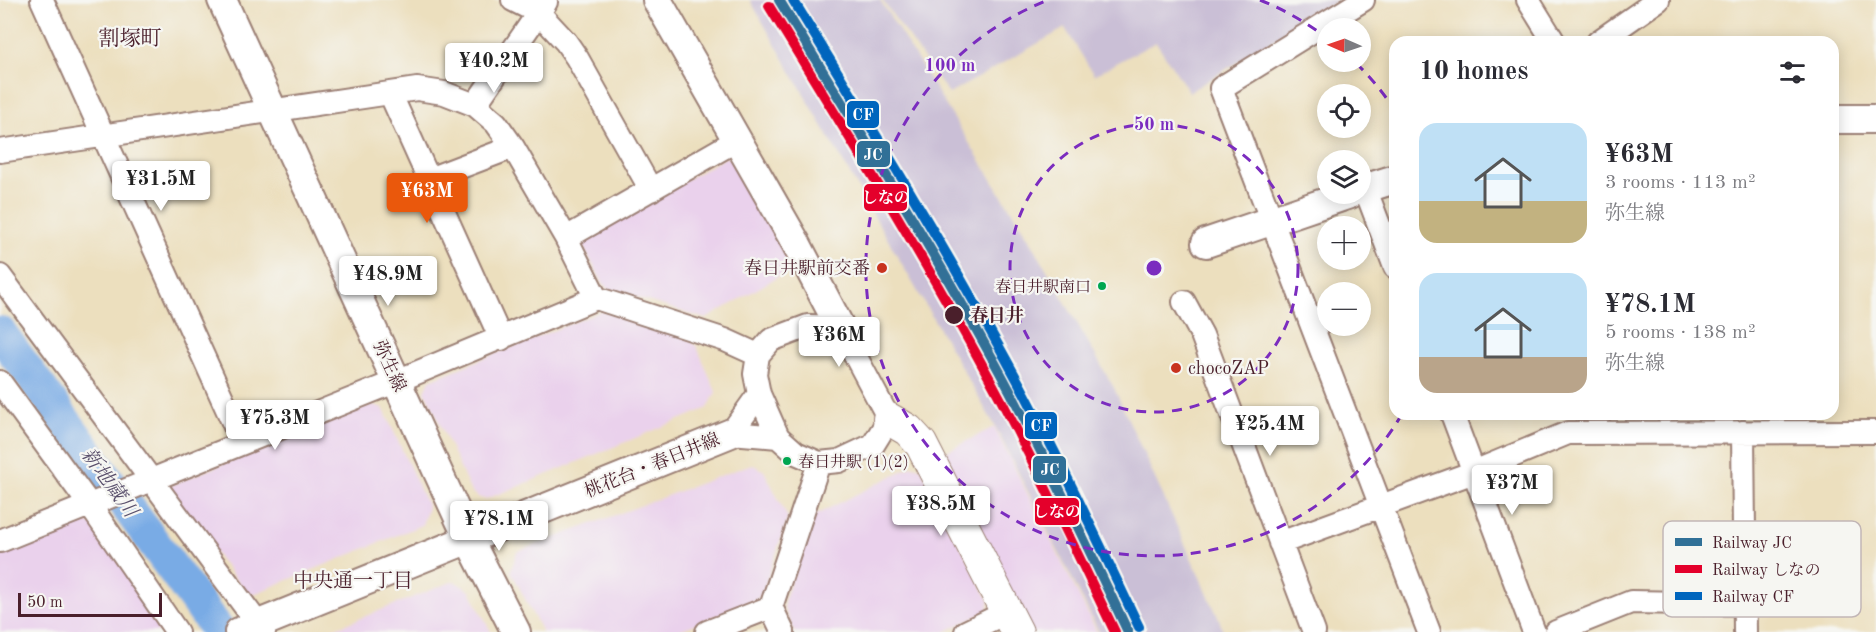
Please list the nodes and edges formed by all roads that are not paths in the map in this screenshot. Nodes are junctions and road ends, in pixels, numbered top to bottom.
1 (42, 0) edge
2 (222, 0) edge
3 (513, 0) edge
4 (657, 0) edge
5 (1363, 0) edge
6 (1528, 0) edge
7 (1658, 0) edge
8 (543, 7) edge
9 (1550, 36) edge
10 (1607, 36) edge
11 (390, 93) junction
12 (476, 105) junction
13 (272, 109) junction
14 (1839, 119) edge
15 (1876, 119) edge
16 (104, 136) junction
17 (737, 140) junction
18 (513, 147) junction
19 (0, 151) edge
20 (429, 178) junction
21 (1389, 181) edge
22 (1371, 187) edge
23 (651, 190) junction
24 (1319, 204) edge
25 (1364, 204) edge
26 (1272, 220) junction
27 (566, 238) junction
28 (1206, 243) dead end
29 (1389, 255) edge
30 (0, 276) edge
31 (596, 298) junction
32 (1184, 302) dead end
33 (840, 327) junction
34 (501, 339) junction
35 (758, 355) junction
36 (397, 381) junction
37 (0, 382) edge
38 (759, 394) junction
39 (889, 419) junction
40 (1454, 420) edge
41 (1568, 423) edge
42 (1808, 423) edge
43 (1732, 426) edge
44 (1876, 432) edge
45 (731, 433) junction
46 (778, 437) junction
47 (242, 442) junction
48 (819, 464) junction
49 (1474, 472) junction
50 (144, 482) junction
51 (96, 502) junction
52 (1381, 505) junction
53 (1739, 521) edge
54 (0, 540) edge
55 (469, 540) junction
56 (1280, 543) junction
57 (1663, 603) edge
58 (771, 607) junction
59 (1012, 622) edge
60 (253, 629) edge
61 (177, 632) edge
62 (516, 632) edge
63 (707, 632) edge
64 (783, 632) edge
65 (966, 632) edge
66 (1314, 632) edge
67 (1429, 632) edge
68 (1534, 632) edge
69 (1556, 632) edge

1 - 16 street
2 - 13 street, 弥生線
3 - 8 street
4 - 17 street
5 - 26 street
6 - 9 street
7 - 10 street
8 - 12 street
8 - 23 street
11 - 12 street
11 - 13 street
11 - 20 street
12 - 18 street
13 - 16 street
13 - 36 street, 弥生線
14 - 15 street
16 - 19 street
16 - 47 street
17 - 23 street
17 - 33 street
18 - 20 street
18 - 27 street
20 - 34 street
21 - 22 street
23 - 27 street
24 - 26 street
25 - 29 street
26 - 28 street
26 - 52 street
27 - 31 street
30 - 50 street
31 - 34 street
31 - 35 street
32 - 56 street
33 - 35 street
33 - 39 street
34 - 36 street
35 - 38 street
36 - 47 street
36 - 55 street, 弥生線
37 - 51 street
38 - 45 street
38 - 46 street
39 - 48 street
39 - 59 main road
40 - 49 street
41 - 43 street
41 - 49 street
42 - 43 street
42 - 44 street
43 - 53 street
45 - 46 street
45 - 55 street, 桃花台・春日井線
46 - 48 street
47 - 50 street
48 - 58 street
49 - 52 street
49 - 68 street
50 - 51 street
50 - 60 street
51 - 54 street
51 - 61 street
52 - 56 street
52 - 67 street
55 - 60 street, 桃花台・春日井線
55 - 62 street, 弥生線
56 - 66 street
57 - 69 street
58 - 63 street
58 - 64 street
59 - 65 street

